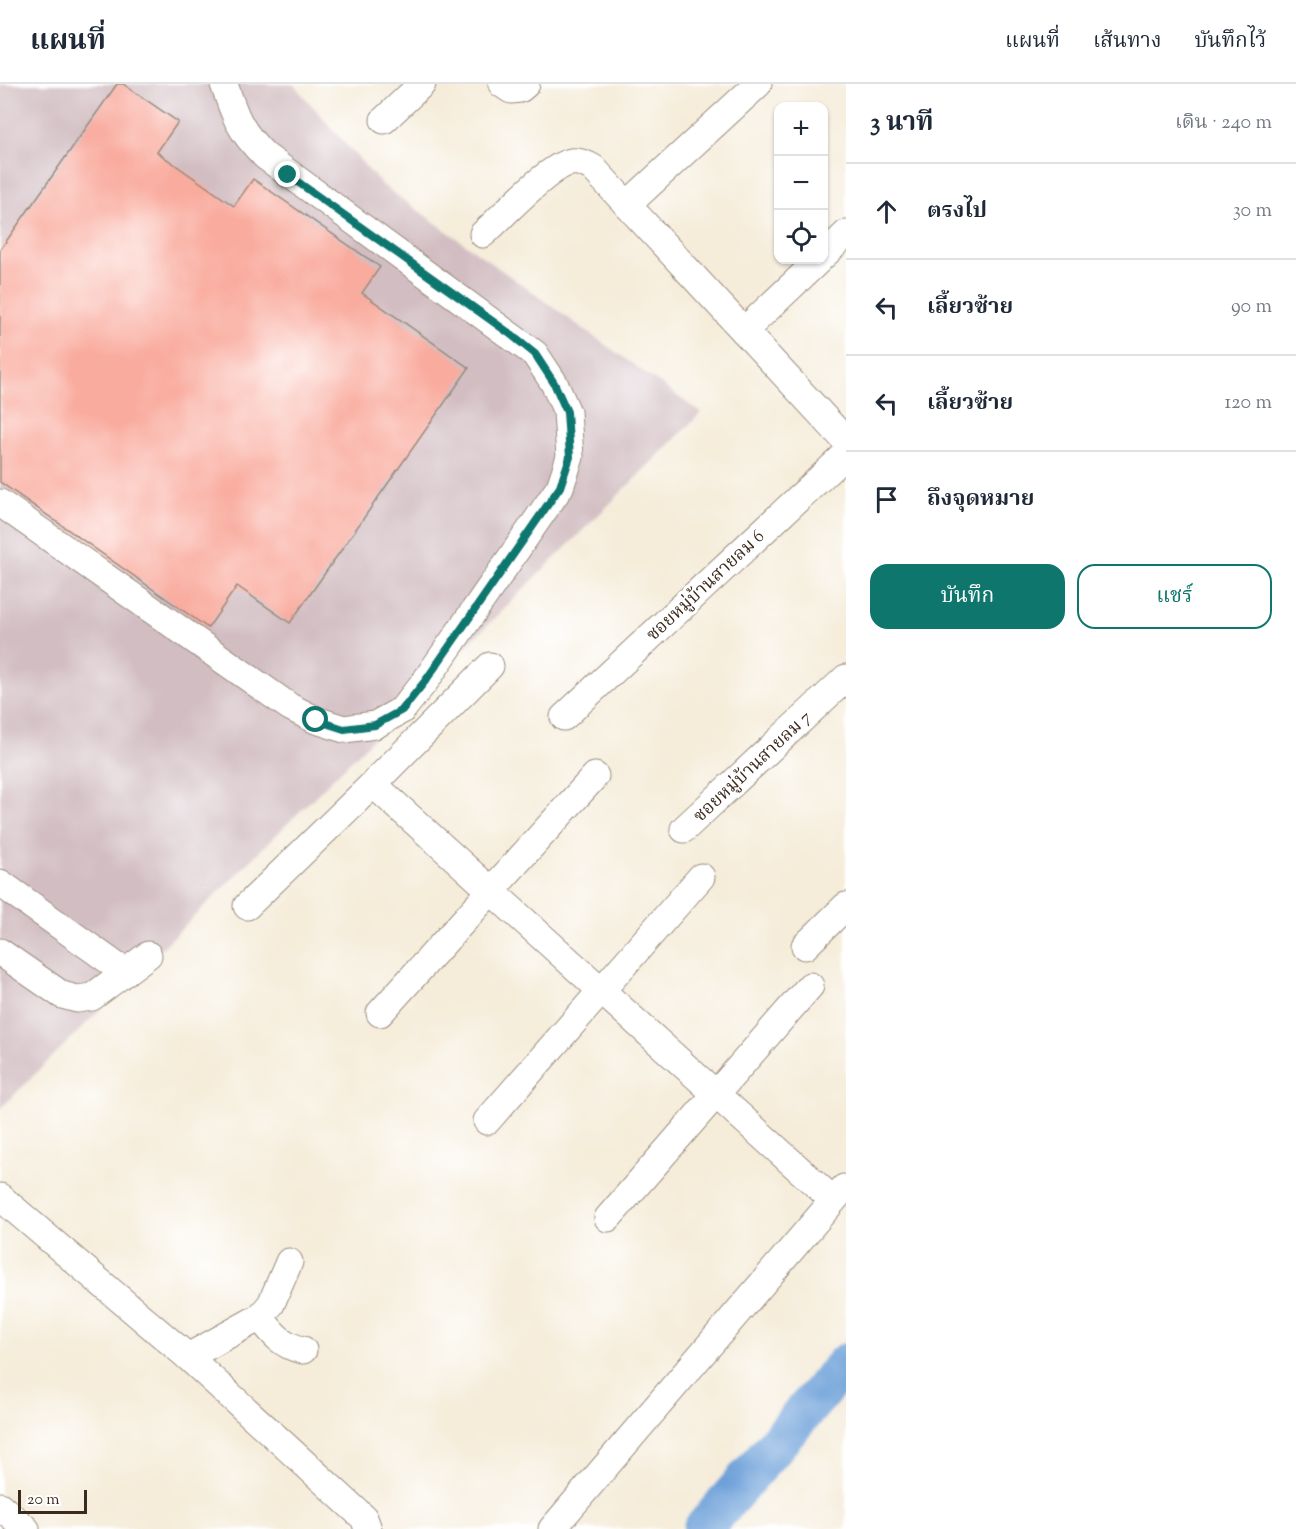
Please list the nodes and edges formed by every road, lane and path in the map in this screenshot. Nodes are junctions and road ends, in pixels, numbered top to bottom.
1 (224, 84) edge
2 (422, 84) edge
3 (758, 84) edge
4 (384, 120) dead end
5 (627, 205) junction
6 (483, 234) dead end
7 (846, 234) edge
8 (828, 251) edge
9 (815, 264) edge
10 (744, 332) junction
11 (846, 441) edge
12 (846, 454) edge
13 (0, 503) edge
14 (490, 666) dead end
15 (846, 678) edge
16 (564, 717) dead end
17 (595, 776) dead end
18 (373, 784) junction
19 (684, 829) dead end
20 (701, 877) dead end
21 (0, 883) edge
22 (490, 890) junction
23 (247, 906) dead end
24 (846, 906) edge
25 (805, 946) dead end
26 (0, 952) edge
27 (148, 955) dead end
28 (125, 972) junction
29 (810, 986) dead end
30 (601, 991) junction
31 (380, 1013) dead end
32 (715, 1094) junction
33 (487, 1121) dead end
34 (840, 1193) edge
35 (0, 1197) edge
36 (608, 1218) dead end
37 (289, 1262) dead end
38 (260, 1317) junction
39 (303, 1350) dead end
40 (188, 1357) junction
41 (0, 1506) edge
42 (26, 1529) edge
43 (368, 1529) edge
44 (552, 1529) edge

1 - 13 street
2 - 4 street
3 - 5 street
5 - 6 street
5 - 10 street
7 - 8 street
9 - 10 street
10 - 11 street
12 - 16 street, ซอยหมู่บ้านสายลม 6
14 - 18 street
15 - 19 street, ซอยหมู่บ้านสายลม 7
17 - 22 street
18 - 22 street
18 - 23 street
20 - 30 street
21 - 28 street
22 - 30 street
22 - 31 street
24 - 25 street
26 - 28 street
27 - 28 street
29 - 32 street
30 - 32 street
30 - 33 street
32 - 34 street
32 - 36 street
34 - 44 street
35 - 40 street
37 - 38 street
38 - 39 street
38 - 40 street
40 - 43 street
41 - 42 street

